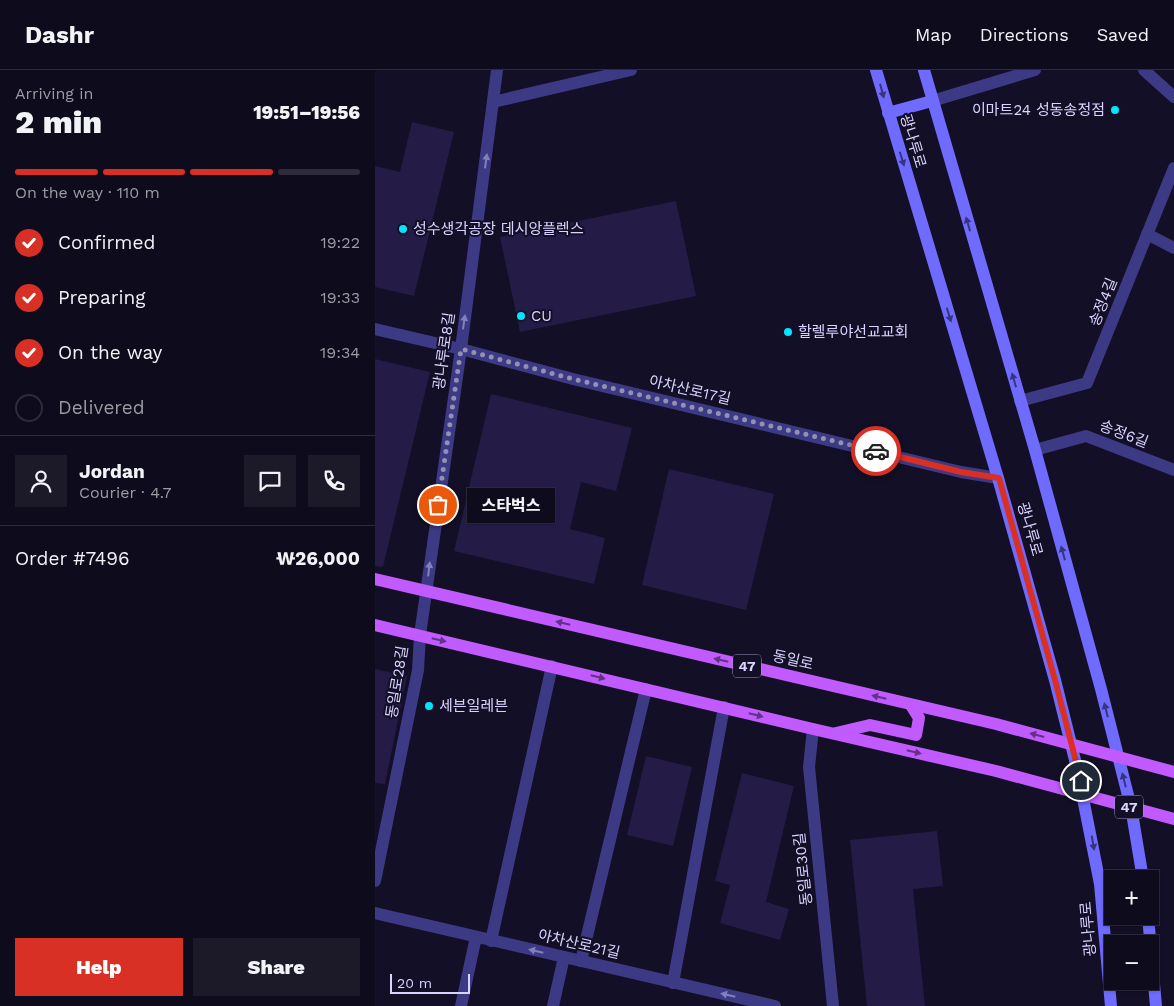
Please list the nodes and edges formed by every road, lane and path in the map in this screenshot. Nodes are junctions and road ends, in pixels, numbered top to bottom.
1 (497, 70) edge
2 (631, 70) edge
3 (876, 70) edge
4 (925, 70) edge
5 (1035, 70) edge
6 (1144, 70) edge
7 (1174, 97) edge
8 (933, 101) junction
9 (493, 102) junction
10 (888, 113) junction
11 (1174, 168) edge
12 (1147, 234) junction
13 (1174, 248) edge
14 (375, 329) edge
15 (461, 349) junction
16 (1020, 401) junction
17 (1035, 450) junction
18 (1173, 468) edge
19 (999, 478) junction
20 (375, 579) edge
21 (426, 591) junction
22 (375, 624) edge
23 (420, 635) junction
24 (552, 666) junction
25 (646, 689) junction
26 (911, 705) junction
27 (724, 708) junction
28 (813, 729) junction
29 (834, 734) junction
30 (1071, 744) junction
31 (1118, 757) junction
32 (1174, 772) edge
33 (1084, 795) junction
34 (1131, 808) junction
35 (1174, 819) edge
36 (1141, 870) edge
37 (375, 881) edge
38 (375, 913) edge
39 (1149, 925) edge
40 (476, 937) junction
41 (491, 940) junction
42 (564, 957) junction
43 (581, 961) junction
44 (673, 983) junction
45 (461, 1006) edge
46 (553, 1006) edge
47 (775, 1006) edge
48 (833, 1006) edge
49 (1111, 1006) edge
50 (1156, 1006) edge

1 - 9 street, 광나루로8길
2 - 9 street
3 -> 10 main road, 광나루로
4 - 8 main road, 광나루로
5 - 8 street
6 - 7 street
8 - 10 main road
16 -> 8 main road, 광나루로
15 -> 9 street, 광나루로8길
10 -> 19 main road, 광나루로
11 - 12 street, 송정4길
12 - 13 street
12 - 16 street, 송정4길
14 - 15 street, 아차산로17길
15 - 19 street, 아차산로17길
21 -> 15 street, 광나루로8길
16 - 17 main road, 광나루로
17 - 18 street, 송정6길
31 -> 17 main road, 광나루로
19 - 30 main road, 광나루로
20 - 21 main road, 동일로 / 47
21 - 23 street, 광나루로8길
26 -> 21 main road, 동일로 / 47
22 - 23 main road, 47
23 -> 24 main road, 47
23 - 37 street, 동일로28길
24 -> 25 main road, 47
24 - 41 street
25 - 27 main road, 47
25 - 43 street
26 - 29 main road
30 -> 26 main road, 동일로 / 47
27 -> 28 main road, 47
27 - 44 street
28 - 29 main road, 47
28 - 48 street, 동일로30길
29 -> 33 main road, 47
30 - 31 main road, 동일로 / 47
30 - 33 main road, 광나루로
31 - 32 main road, 동일로 / 47
34 -> 31 main road, 광나루로
33 - 34 main road, 47
33 -> 49 main road, 광나루로
34 - 35 main road, 47
34 - 36 main road, 광나루로
38 - 40 street, 아차산로21길
39 - 50 main road
40 - 41 street, 아차산로21길
40 - 45 street
42 -> 41 street, 아차산로21길
42 - 43 street, 아차산로21길
42 - 46 street
43 - 44 street, 아차산로21길
47 -> 44 street, 아차산로21길

